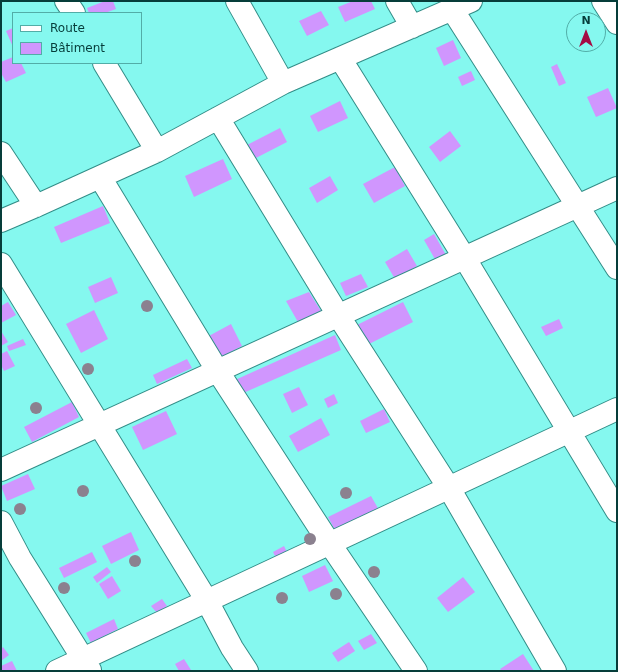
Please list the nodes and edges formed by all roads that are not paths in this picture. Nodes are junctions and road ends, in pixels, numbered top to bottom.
1 (66, 1) edge
2 (237, 1) edge
3 (397, 1) edge
4 (603, 1) edge
5 (462, 5) edge
6 (73, 12) edge
7 (617, 23) edge
8 (412, 27) junction
9 (340, 58) junction
10 (105, 64) edge
11 (283, 83) junction
12 (218, 118) junction
13 (157, 151) junction
14 (1, 153) edge
15 (100, 177) junction
16 (617, 188) edge
17 (36, 206) junction
18 (577, 206) junction
19 (1, 221) edge
20 (464, 257) junction
21 (1, 264) edge
22 (617, 268) edge
23 (338, 315) junction
24 (217, 370) junction
25 (617, 409) edge
26 (100, 424) junction
27 (569, 432) junction
28 (1, 470) edge
29 (449, 488) junction
30 (617, 511) edge
31 (1, 522) edge
32 (330, 544) junction
33 (207, 601) junction
34 (87, 665) edge
35 (57, 671) edge
36 (247, 671) edge
37 (416, 671) edge
38 (555, 671) edge

1 - 6 street
2 - 11 street
3 - 8 street
4 - 7 street
5 - 8 street
5 - 18 street
8 - 9 street
9 - 11 street
9 - 20 street
10 - 13 street
11 - 12 street
12 - 13 street
12 - 23 street
13 - 15 street
14 - 17 street
15 - 17 street
15 - 24 street
16 - 18 street
17 - 19 street
18 - 20 street
18 - 22 street
20 - 23 street
20 - 27 street
21 - 26 street
23 - 24 street
23 - 29 street
24 - 26 street
24 - 32 street
25 - 27 street
26 - 28 street
26 - 33 street
27 - 29 street
27 - 30 street
29 - 32 street
29 - 38 street
31 - 34 street
32 - 33 street
32 - 37 street
33 - 34 street
33 - 36 street
34 - 35 street

